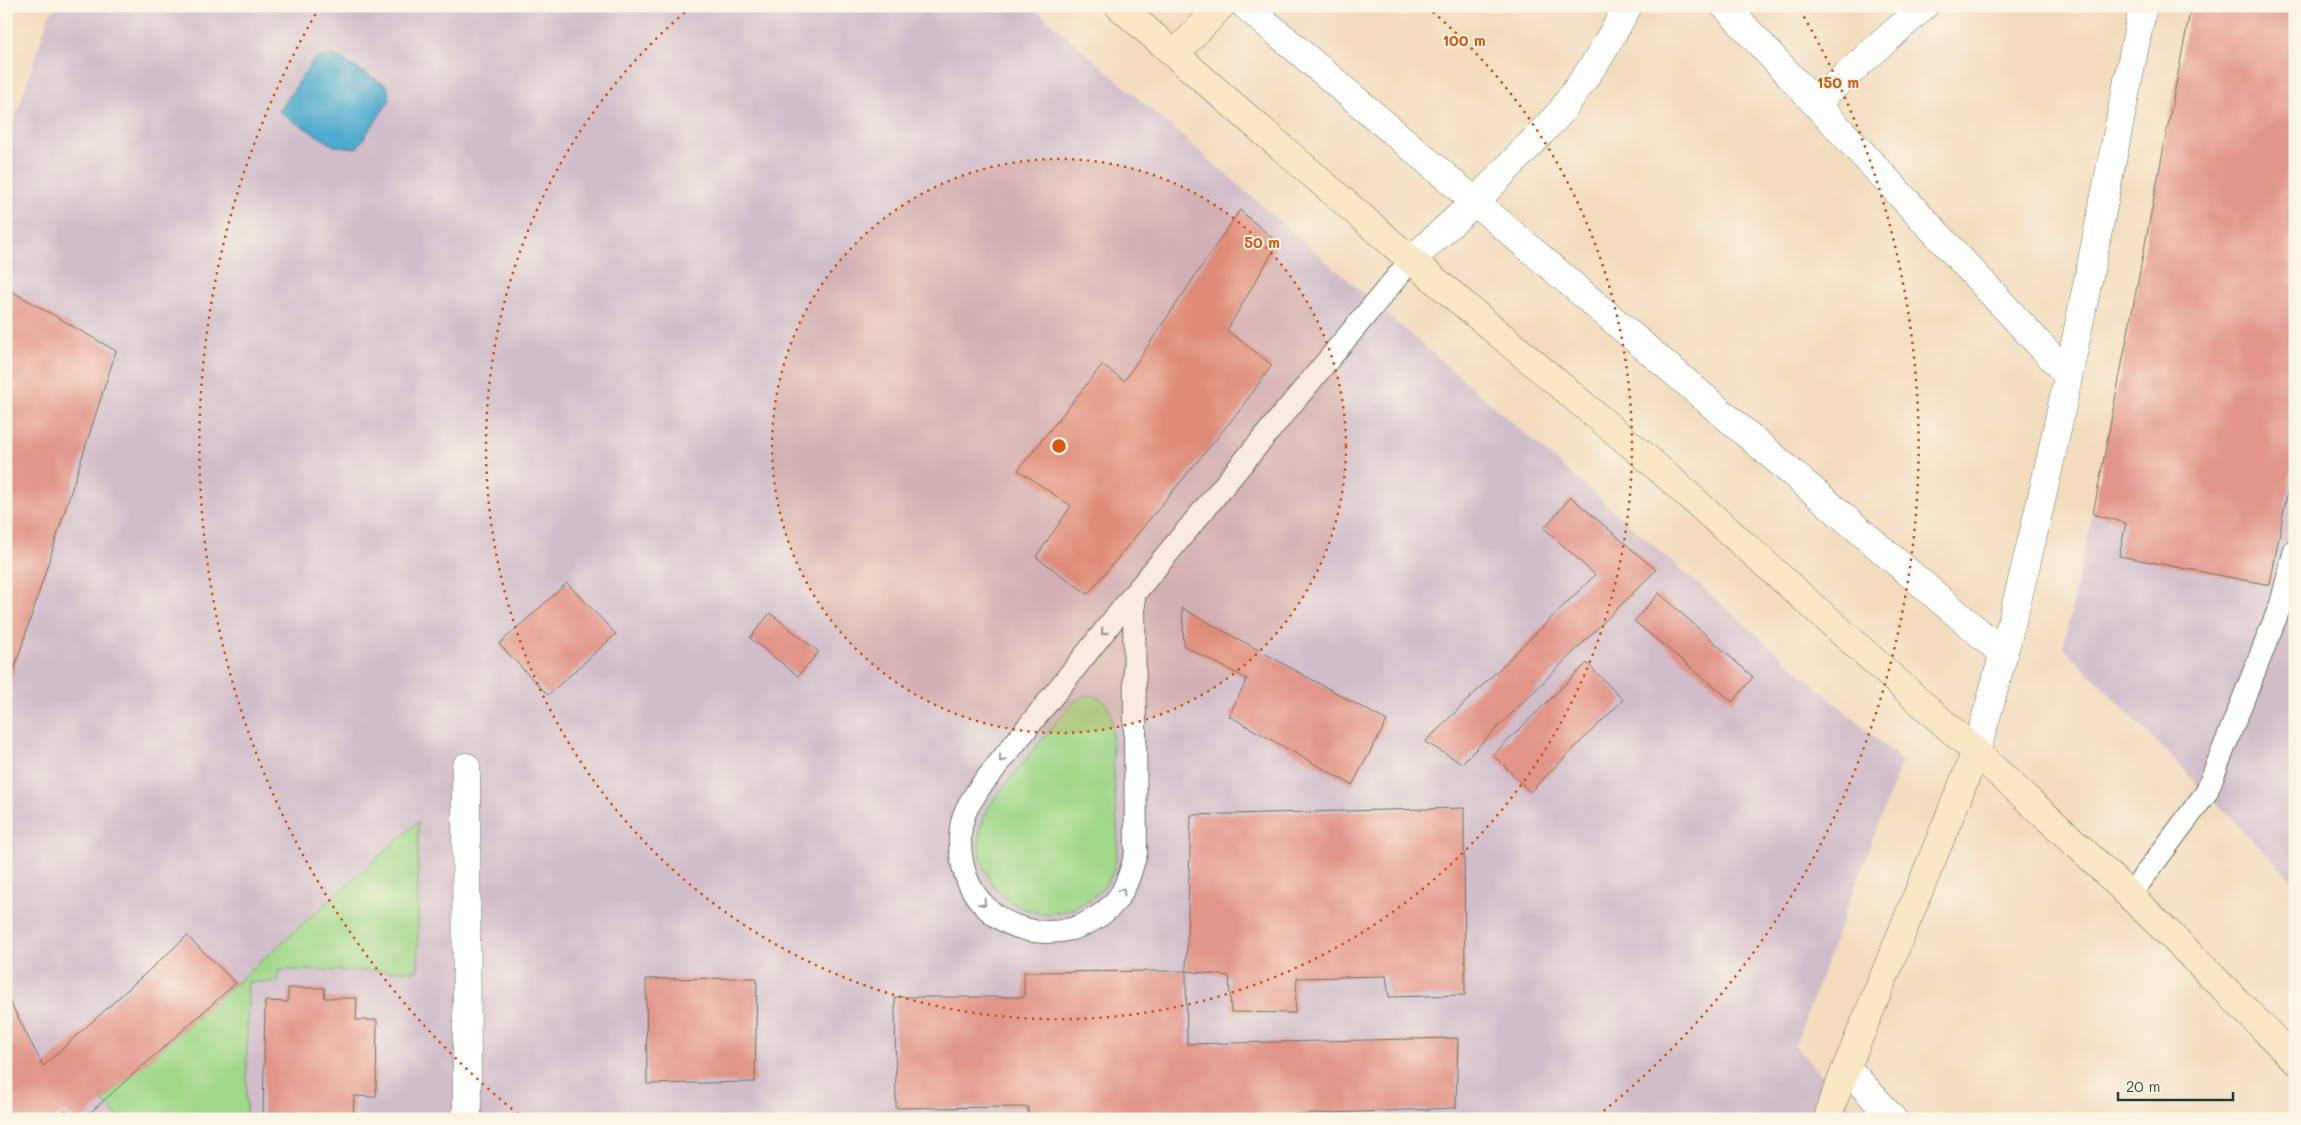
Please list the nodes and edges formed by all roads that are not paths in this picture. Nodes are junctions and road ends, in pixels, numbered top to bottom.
1 (1118, 6) edge
2 (1221, 6) edge
3 (1246, 6) edge
4 (1628, 6) edge
5 (1725, 6) edge
6 (1924, 6) edge
7 (2142, 6) edge
8 (1175, 54) junction
9 (1815, 103) junction
10 (1476, 201) junction
11 (1411, 260) junction
12 (2068, 375) junction
13 (2295, 550) edge
14 (1134, 594) junction
15 (2004, 654) junction
16 (1976, 752) junction
17 (466, 767) dead end
18 (2130, 895) junction
19 (2295, 1060) edge
20 (1848, 1069) junction
21 (467, 1119) edge
22 (1828, 1119) edge
23 (1893, 1119) edge

1 - 8 street
2 - 8 street
3 - 10 street
4 - 10 street
5 - 9 street
6 - 9 street
7 - 12 street
8 - 11 street
9 - 12 street
10 - 11 street
10 - 15 street
11 - 14 lane
11 - 16 street
12 - 15 street
13 - 18 lane
14 -> 14 lane
15 - 16 street
16 - 18 street
16 - 20 street
17 - 21 street
18 - 19 street
20 - 22 street
20 - 23 street

